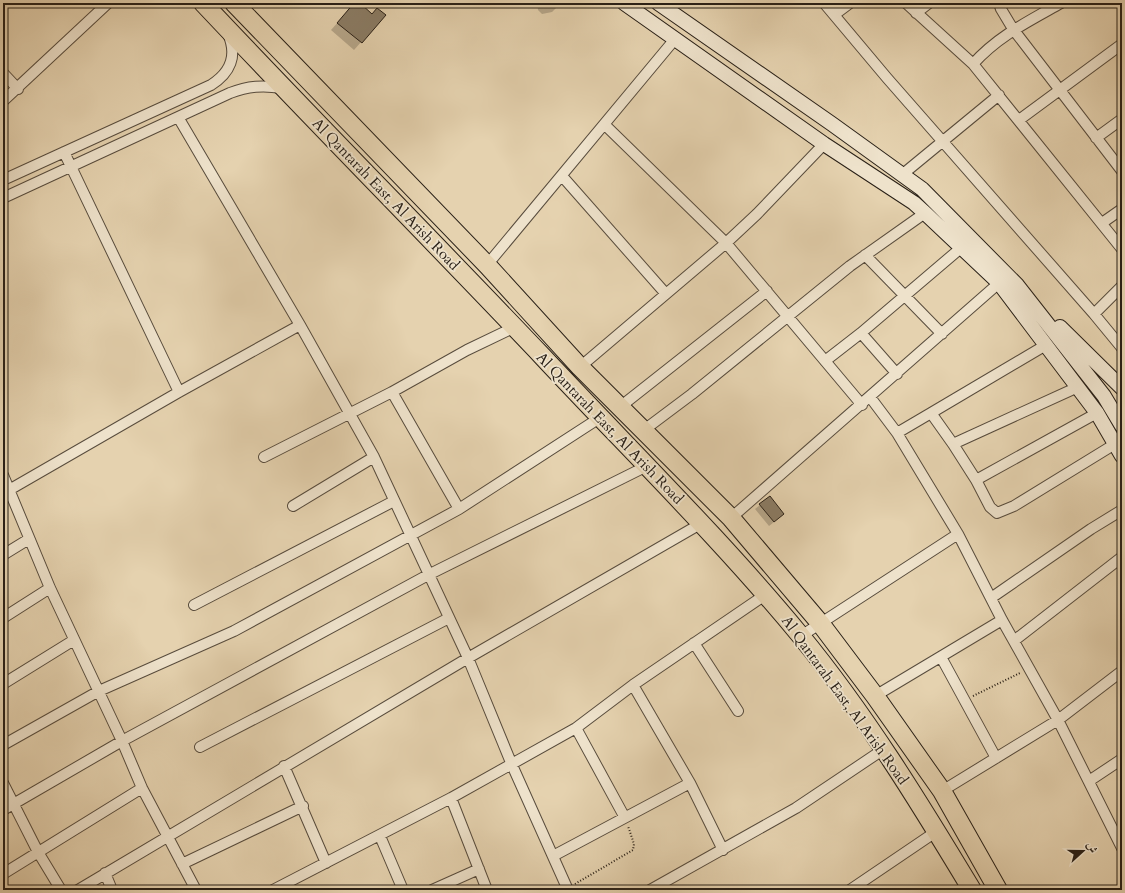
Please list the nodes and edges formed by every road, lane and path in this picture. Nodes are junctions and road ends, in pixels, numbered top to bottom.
1 (108, 3) edge
2 (203, 3) edge
3 (234, 3) edge
4 (624, 3) edge
5 (658, 3) edge
6 (824, 3) edge
7 (850, 3) edge
8 (906, 3) edge
9 (929, 3) edge
10 (999, 3) edge
11 (1061, 3) edge
12 (916, 13) junction
13 (834, 15) junction
14 (225, 27) junction
15 (1013, 29) junction
16 (675, 39) junction
17 (1122, 44) edge
18 (973, 64) junction
19 (3, 73) edge
20 (282, 88) junction
21 (18, 89) junction
22 (1060, 90) junction
23 (999, 95) junction
24 (3, 102) edge
25 (178, 117) junction
26 (1122, 119) edge
27 (1019, 120) junction
28 (605, 125) junction
29 (1096, 138) junction
30 (942, 141) junction
31 (824, 144) junction
32 (64, 152) junction
33 (71, 166) junction
34 (1122, 171) edge
35 (903, 174) junction
36 (562, 176) junction
37 (3, 180) edge
38 (3, 198) edge
39 (1122, 209) edge
40 (925, 213) junction
41 (1102, 223) junction
42 (726, 243) junction
43 (962, 248) junction
44 (1122, 249) edge
45 (865, 255) junction
46 (487, 265) junction
47 (999, 283) junction
48 (1017, 285) junction
49 (1122, 286) edge
50 (766, 291) junction
51 (666, 294) junction
52 (905, 296) junction
53 (1094, 314) junction
54 (788, 316) junction
55 (300, 325) junction
56 (515, 328) junction
57 (861, 332) junction
58 (942, 334) junction
59 (1046, 345) junction
60 (1122, 348) edge
61 (826, 361) junction
62 (580, 367) junction
63 (897, 374) junction
64 (1078, 387) junction
65 (1122, 388) edge
66 (179, 392) junction
67 (392, 392) junction
68 (870, 397) junction
69 (862, 405) junction
70 (620, 407) junction
71 (350, 412) junction
72 (931, 412) junction
73 (1097, 413) junction
74 (601, 417) junction
75 (1122, 426) edge
76 (644, 430) junction
77 (897, 433) junction
78 (953, 444) junction
79 (1119, 450) edge
80 (264, 457) dead end
81 (374, 457) junction
82 (647, 466) junction
83 (3, 475) edge
84 (976, 480) junction
85 (9, 490) junction
86 (394, 501) junction
87 (293, 506) dead end
88 (459, 509) junction
89 (1122, 510) edge
90 (731, 518) junction
91 (702, 523) junction
92 (958, 534) junction
93 (410, 535) junction
94 (29, 538) junction
95 (3, 555) edge
96 (1122, 557) edge
97 (428, 575) junction
98 (50, 588) junction
99 (765, 595) junction
100 (991, 598) junction
101 (194, 605) dead end
102 (3, 618) edge
103 (449, 618) junction
104 (1002, 620) junction
105 (820, 622) junction
106 (801, 636) junction
107 (74, 640) junction
108 (1015, 640) junction
109 (694, 643) junction
110 (941, 657) junction
111 (468, 658) junction
112 (1030, 668) junction
113 (1122, 671) edge
114 (3, 684) edge
115 (633, 685) junction
116 (99, 691) junction
117 (875, 696) junction
118 (973, 696) dead end
119 (738, 711) dead end
120 (1058, 720) junction
121 (576, 728) junction
122 (122, 741) junction
123 (3, 745) edge
124 (200, 747) dead end
125 (884, 750) junction
126 (996, 758) junction
127 (1122, 759) edge
128 (512, 765) junction
129 (284, 766) junction
130 (1088, 781) junction
131 (3, 783) edge
132 (690, 783) junction
133 (142, 788) junction
134 (942, 791) junction
135 (451, 798) junction
136 (12, 804) junction
137 (303, 806) junction
138 (3, 810) edge
139 (624, 816) junction
140 (936, 831) junction
141 (167, 836) junction
142 (380, 836) junction
143 (1122, 848) edge
144 (724, 850) junction
145 (38, 852) junction
146 (553, 856) junction
147 (326, 863) junction
148 (182, 864) junction
149 (479, 869) junction
150 (105, 873) junction
151 (3, 874) edge
152 (566, 889) edge
153 (61, 890) edge
154 (78, 890) edge
155 (112, 890) edge
156 (196, 890) edge
157 (273, 890) edge
158 (403, 890) edge
159 (432, 890) edge
160 (487, 890) edge
161 (650, 890) edge
162 (850, 890) edge
163 (972, 890) edge
164 (998, 890) edge

1 - 21 street
2 - 14 highway, Al Qantarah East, Al Arish Road
3 - 46 highway, Al Qantarah East, Al Arish Road
4 - 16 main road
5 - 35 main road
6 - 13 street
7 - 13 street
8 - 12 street
9 - 12 street
10 - 15 street
11 - 15 street
12 - 18 street
13 - 30 street
14 - 20 highway, Al Qantarah East, Al Arish Road
14 - 32 street
15 - 18 street
15 - 22 street
16 - 28 street
16 - 31 main road
17 - 22 street
18 - 23 street
19 - 21 street
20 - 25 street
20 - 56 highway, Al Qantarah East, Al Arish Road
21 - 24 street
22 - 27 street
22 - 29 street
23 - 27 street
23 - 30 street
25 - 33 street
25 - 55 street
26 - 29 street
27 - 41 street
28 - 36 street
28 - 42 street
29 - 34 street
30 - 35 street
30 - 53 street
31 - 40 main road
31 - 42 street
32 - 33 street
32 - 37 street
33 - 38 street
33 - 66 street
35 - 48 main road
36 - 46 street
36 - 51 street
39 - 41 street
40 - 43 main road
40 - 45 street
41 - 44 street
42 - 50 street
42 - 51 street
43 - 47 main road
43 - 52 street
45 - 52 street
45 - 54 street
46 - 62 highway, Al Qantarah East, Al Arish Road
47 - 58 street
47 - 59 main road
48 - 65 main road
48 - 75 main road
49 - 53 street
50 - 54 street
50 - 70 street
51 - 62 street
52 - 57 street
52 - 58 street
53 - 60 street
54 - 61 street
54 - 76 street
55 - 66 street
55 - 71 street
56 - 67 street
56 - 74 highway, Al Qantarah East, Al Arish Road
57 - 61 street
57 - 63 street
58 - 63 street
59 - 64 main road
59 - 72 street
61 - 69 street
62 - 70 highway, Al Qantarah East, Al Arish Road
63 - 68 street
64 - 73 main road
64 - 78 street
66 - 85 street
67 - 71 street
67 - 88 street
68 - 69 street
68 - 77 street
69 - 90 street
70 - 76 highway, Al Qantarah East, Al Arish Road
71 - 80 street
71 - 81 street
72 - 77 street
72 - 78 street
73 - 79 main road
73 - 84 street
74 - 82 highway, Al Qantarah East, Al Arish Road
74 - 88 street
76 - 90 highway, Al Qantarah East, Al Arish Road
77 - 92 street
78 - 84 street
79 - 84 street
81 - 86 street
81 - 87 street
82 - 91 highway, Al Qantarah East, Al Arish Road
82 - 97 street
83 - 85 street
85 - 94 street
86 - 93 street
86 - 101 street
88 - 93 street
89 - 100 street
90 - 105 highway, Al Qantarah East, Al Arish Road
91 - 99 highway, Al Qantarah East, Al Arish Road
91 - 111 street
92 - 100 street
92 - 105 street
93 - 97 street
93 - 116 street
94 - 95 street
94 - 98 street
96 - 108 street
97 - 103 street
97 - 122 street
98 - 102 street
98 - 107 street
99 - 106 highway, Al Qantarah East, Al Arish Road
99 - 109 street
100 - 104 street
103 - 111 street
103 - 124 street
104 - 108 street
104 - 110 street
105 - 106 street
105 - 117 highway, Al Qantarah East, Al Arish Road
106 - 125 highway, Al Qantarah East, Al Arish Road
107 - 114 street
107 - 116 street
108 - 112 street
109 - 115 street
109 - 119 street
110 - 117 street
110 - 126 street
111 - 128 street
111 - 129 street
112 - 118 path
112 - 120 street
113 - 120 street
115 - 121 street
115 - 132 street
116 - 122 street
116 - 123 street
117 - 134 highway, Al Qantarah East, Al Arish Road
120 - 126 street
120 - 130 street
121 - 128 street
121 - 139 street
122 - 133 street
122 - 136 street
125 - 140 highway, Al Qantarah East, Al Arish Road
125 - 144 street
126 - 134 street
127 - 130 street
128 - 135 street
128 - 146 street
129 - 137 street
129 - 141 street
130 - 143 street
131 - 136 street
132 - 139 street
132 - 144 street
133 - 141 street
133 - 145 street
134 - 164 highway, Al Qantarah East, Al Arish Road
135 - 142 street
135 - 149 street
136 - 138 street
136 - 145 street
137 - 147 street
137 - 148 street
139 - 146 street
139 - 152 path
140 - 162 street
140 - 163 highway, Al Qantarah East, Al Arish Road
141 - 148 street
141 - 150 street
142 - 147 street
142 - 158 street
144 - 161 street
145 - 151 street
145 - 153 street
146 - 152 street
147 - 157 street
148 - 156 street
149 - 159 street
149 - 160 street
150 - 154 street
150 - 155 street

